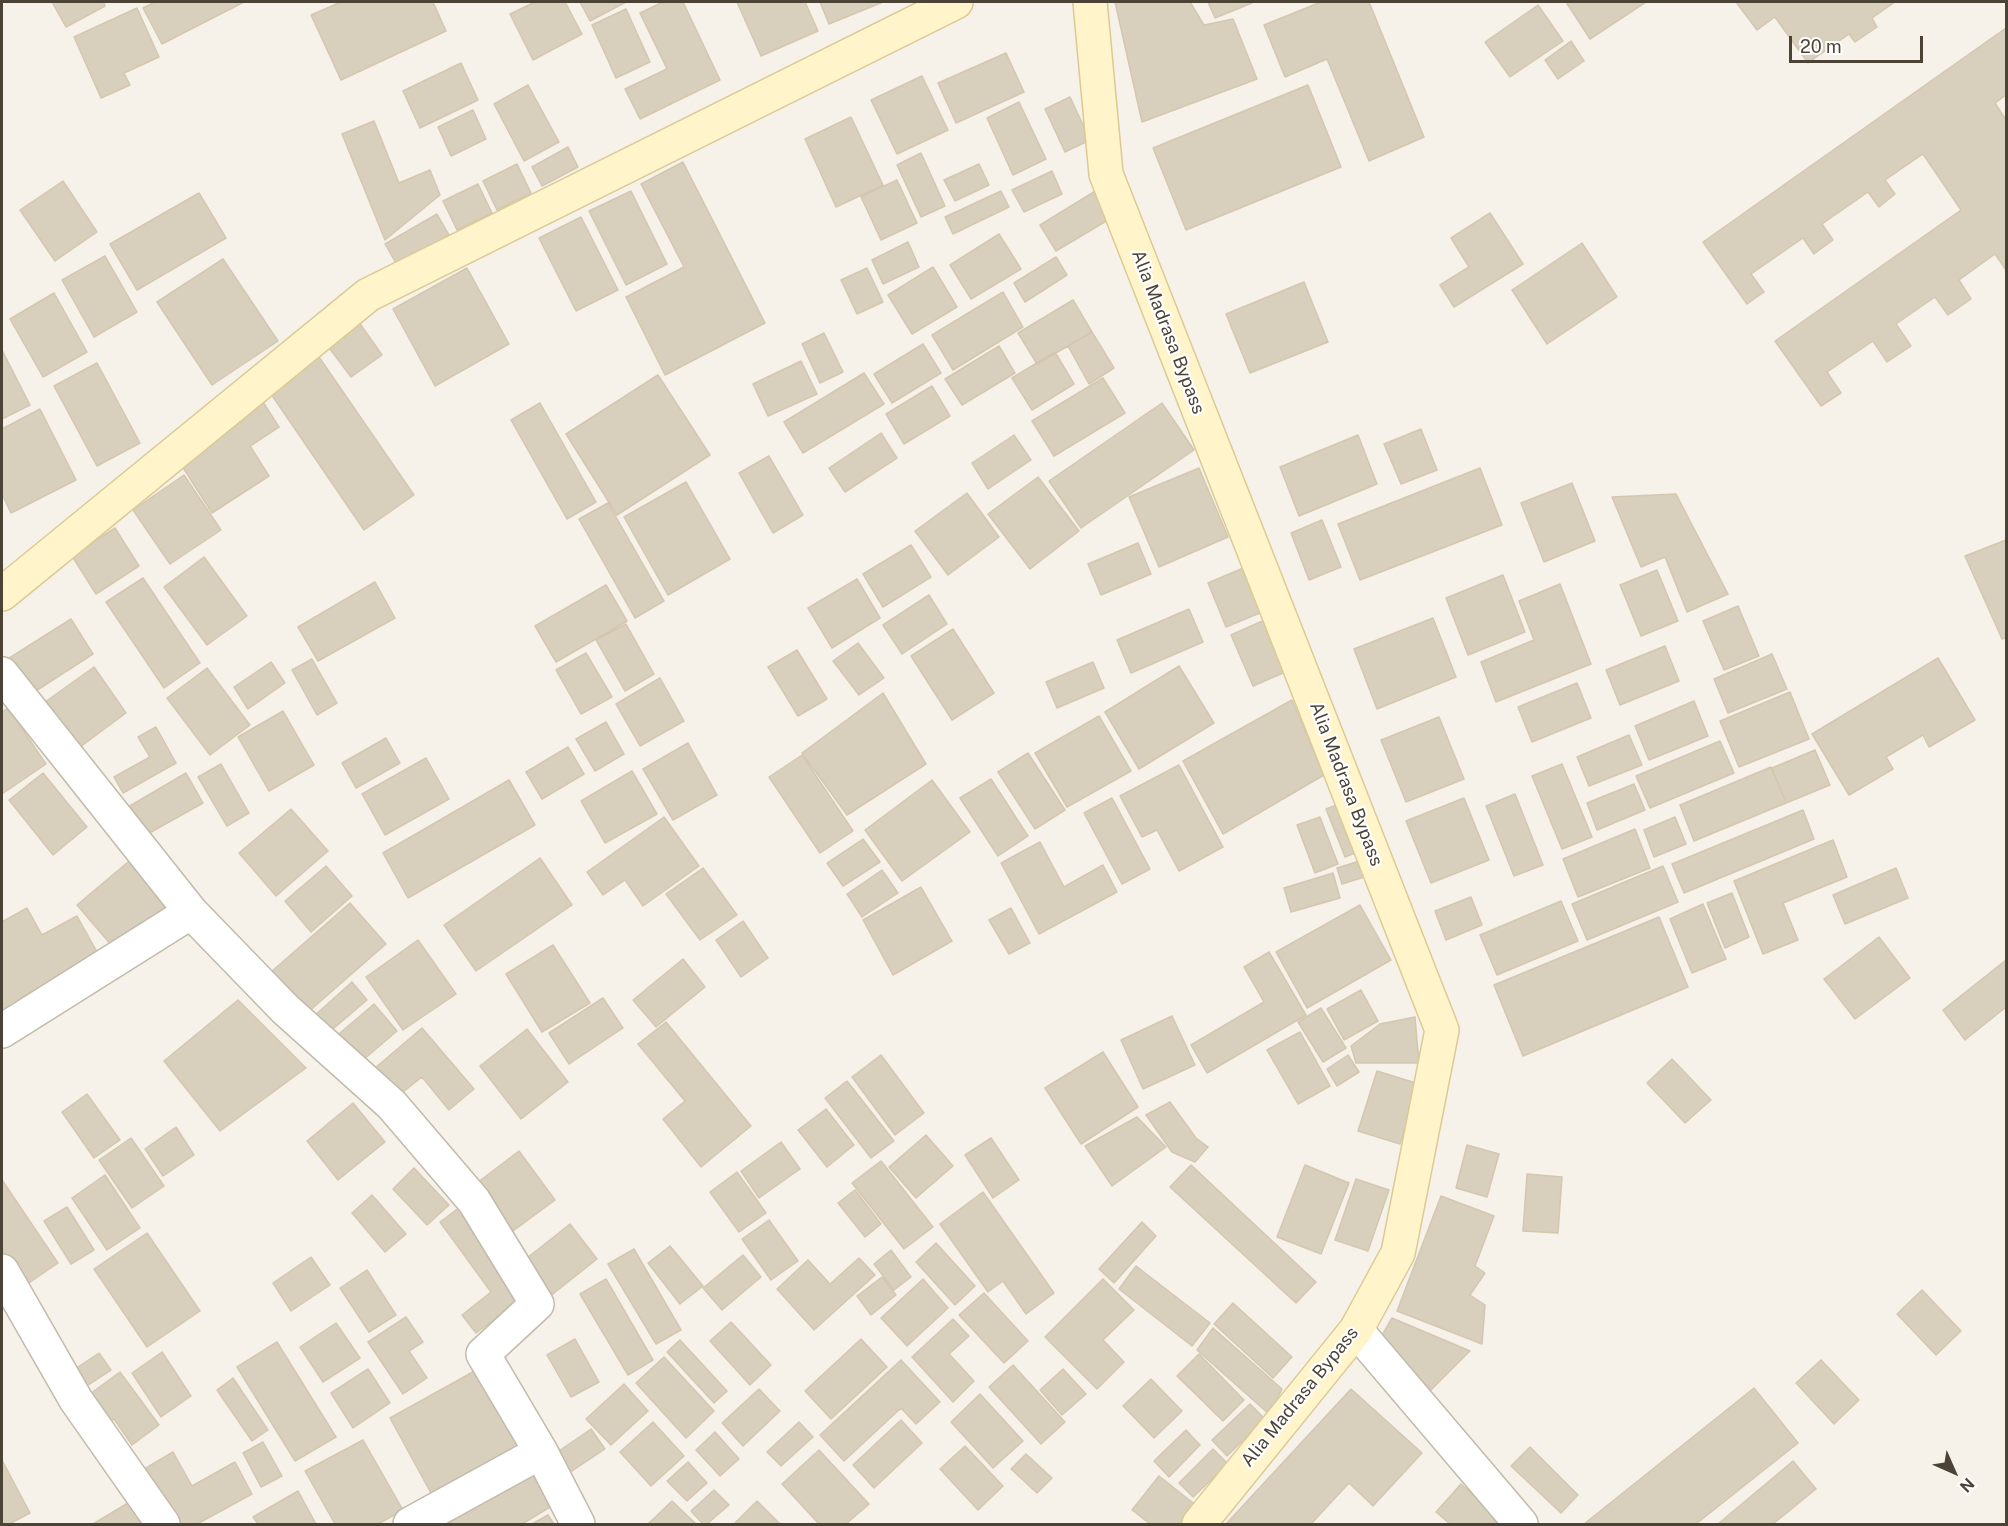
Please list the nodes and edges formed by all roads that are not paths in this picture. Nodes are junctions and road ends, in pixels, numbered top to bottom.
1 (956, 2) edge
2 (1090, 2) edge
3 (2, 594) edge
4 (2, 674) edge
5 (191, 912) junction
6 (2, 1031) edge
7 (2, 1271) edge
8 (1356, 1330) junction
9 (541, 1452) junction
10 (163, 1524) edge
11 (410, 1524) edge
12 (578, 1524) edge
13 (1199, 1524) edge
14 (1521, 1524) edge

1 - 3 street
2 - 8 street, Alia Madrasa Bypass
4 - 5 street
5 - 6 street
5 - 9 street
7 - 10 street
8 - 13 street, Alia Madrasa Bypass
8 - 14 street
9 - 11 street
9 - 12 street

